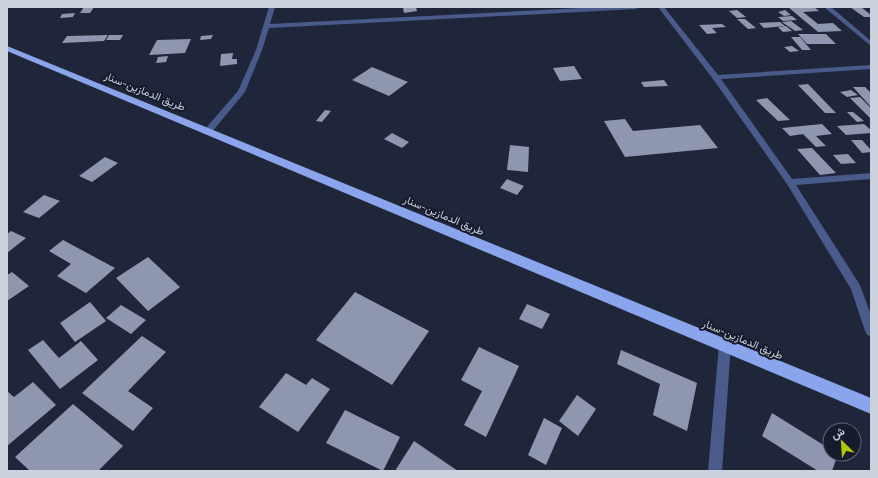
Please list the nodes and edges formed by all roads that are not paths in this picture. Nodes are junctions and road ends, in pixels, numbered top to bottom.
1 (272, 7) edge
2 (636, 7) edge
3 (661, 7) edge
4 (827, 7) edge
5 (532, 10) edge
6 (266, 26) junction
7 (871, 44) edge
8 (7, 48) edge
9 (871, 67) edge
10 (716, 77) junction
11 (208, 131) junction
12 (871, 176) edge
13 (790, 182) junction
14 (871, 331) edge
15 (724, 345) junction
16 (871, 406) edge
17 (715, 471) edge

1 - 6 street
2 - 5 street
3 - 10 street
4 - 7 street
5 - 6 street
6 - 11 street
8 - 11 highway, طريق الدمازين-سنار
9 - 10 street
10 - 13 street
11 - 15 highway, طريق الدمازين-سنار
12 - 13 street
13 - 14 street
15 - 16 highway, طريق الدمازين-سنار
15 - 17 street

